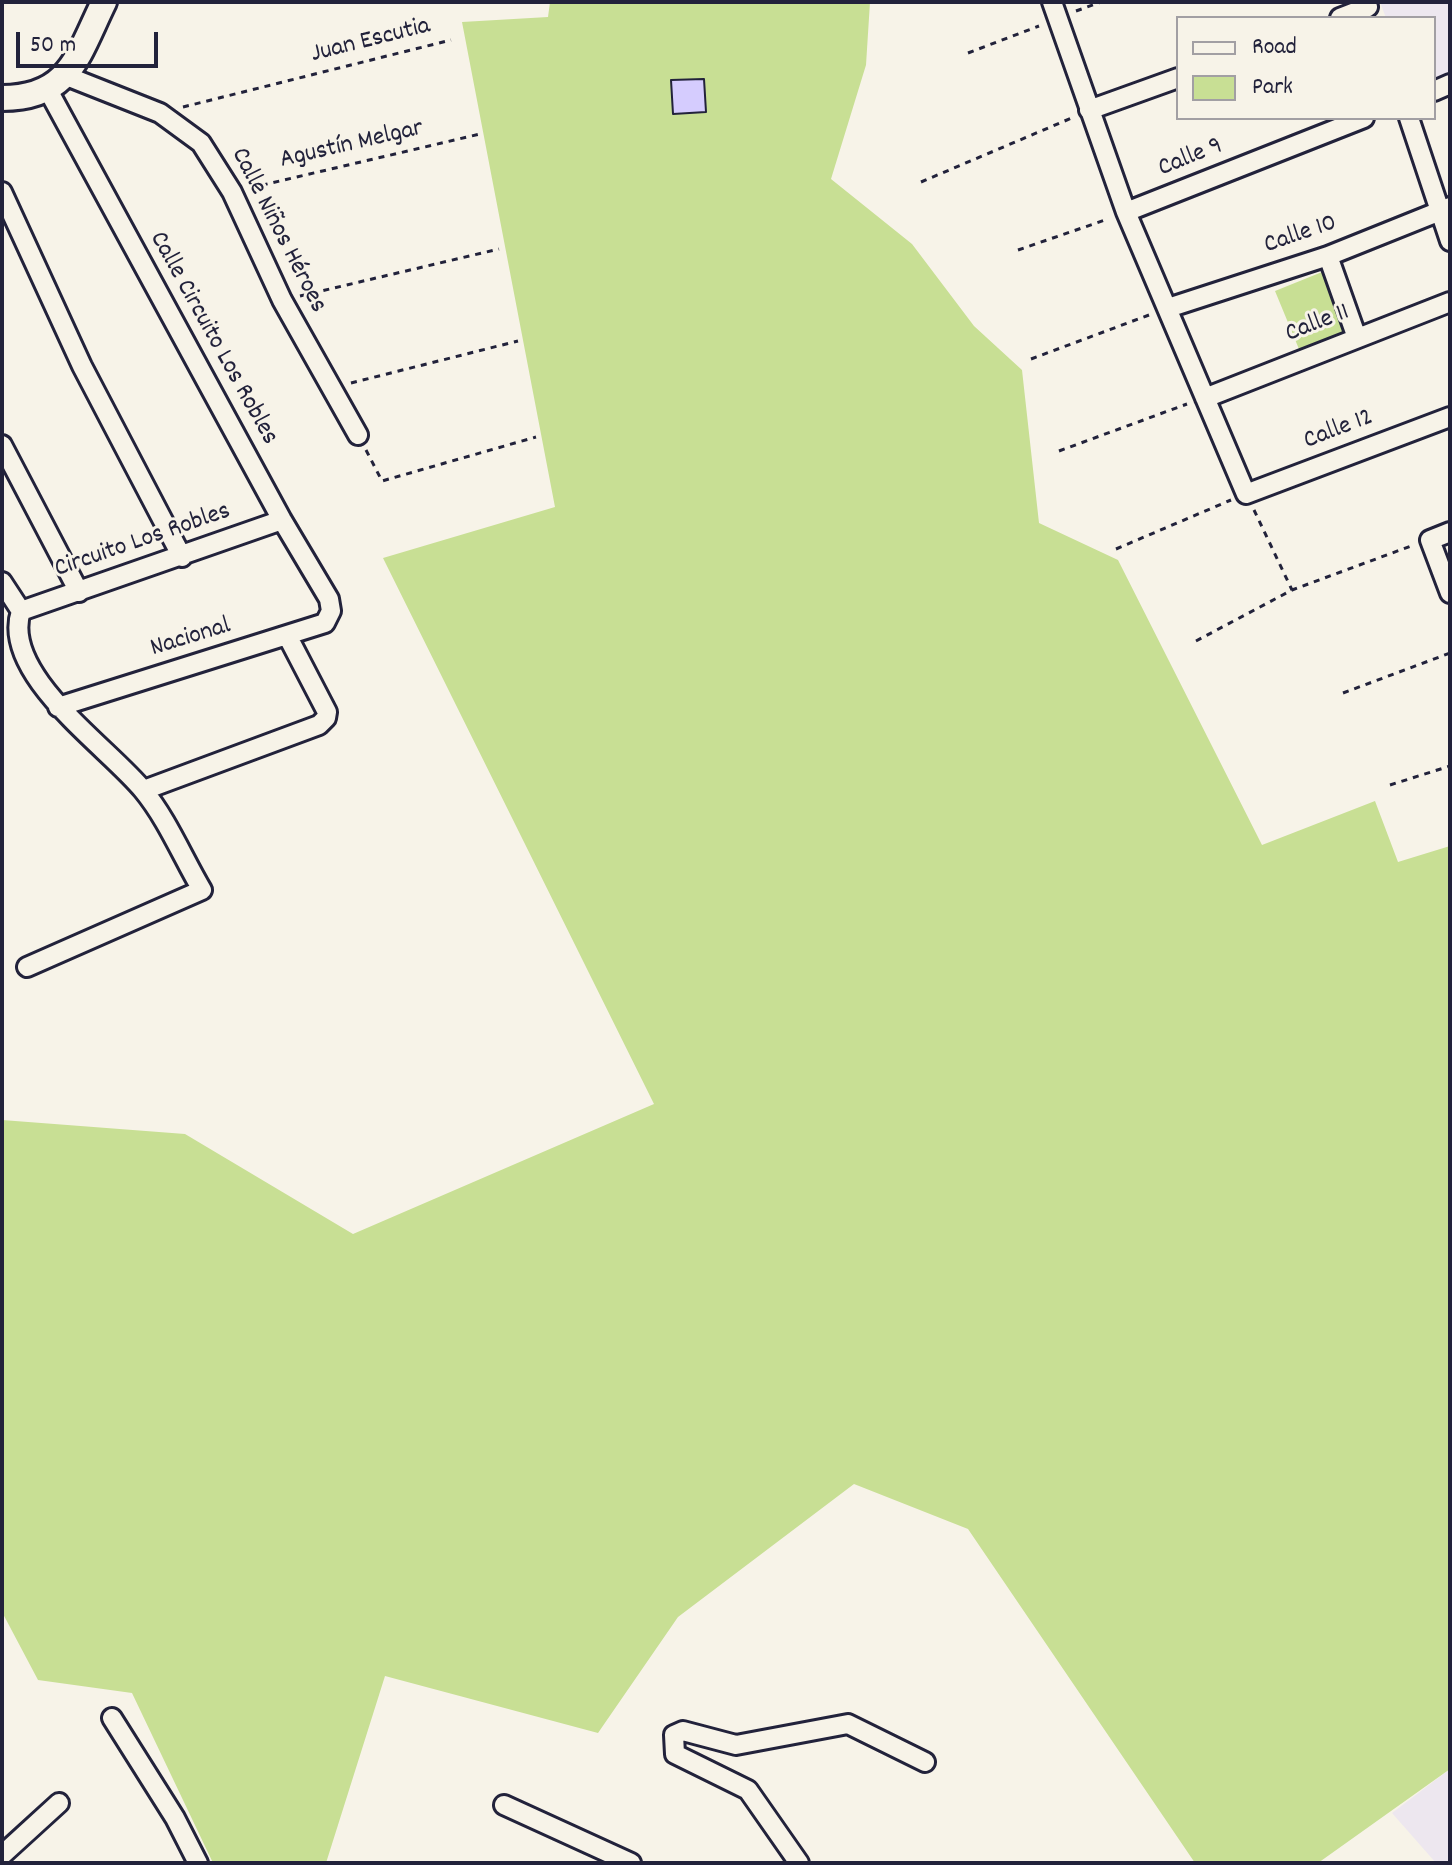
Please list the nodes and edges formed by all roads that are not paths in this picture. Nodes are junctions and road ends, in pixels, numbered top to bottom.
1 (104, 2) edge
2 (1369, 9) edge
3 (1055, 10) edge
4 (1346, 16) edge
5 (1176, 79) edge
6 (56, 83) junction
7 (2, 98) edge
8 (1089, 110) junction
9 (1359, 120) edge
10 (1410, 120) edge
11 (2, 192) edge
12 (1444, 209) edge
13 (1126, 212) junction
14 (1450, 241) edge
15 (1328, 256) junction
16 (1450, 302) edge
17 (1168, 308) junction
18 (1357, 338) junction
19 (1205, 398) junction
20 (1450, 417) edge
21 (358, 435) road end
22 (2, 445) edge
23 (282, 520) junction
24 (1450, 532) edge
25 (182, 557) junction
26 (2, 582) edge
27 (79, 592) junction
28 (1450, 593) edge
29 (21, 611) junction
30 (331, 611) joint
31 (288, 637) junction
32 (58, 707) junction
33 (144, 790) junction
34 (27, 967) dead end
35 (112, 1718) dead end
36 (925, 1762) dead end
37 (59, 1803) dead end
38 (504, 1805) dead end
39 (2, 1855) edge
40 (198, 1863) edge
41 (631, 1863) edge
42 (799, 1863) edge

1 - 6 street
2 - 4 street
3 - 8 street
5 - 8 street
6 - 7 street
6 - 21 street, Calle Niños Héroes
6 - 23 street, Calle Circuito Los Robles
8 - 13 street
9 - 13 street, Calle 9
10 - 12 street
11 - 25 street
12 - 14 street
12 - 15 street, Calle 10
13 - 17 street
15 - 17 street, Calle 10
15 - 18 street
16 - 18 street, Calle 11
17 - 19 street
18 - 19 street, Calle 11
19 - 20 street, Calle 12
22 - 27 street
23 - 25 street, Circuito Los Robles
23 - 30 street, Calle Circuito Los Robles
24 - 28 street
25 - 27 street, Circuito Los Robles
26 - 29 street
27 - 29 street, Circuito Los Robles
29 - 32 street
30 - 31 street, Nacional
31 - 32 street, Nacional
31 - 33 street
32 - 33 street
33 - 34 street
35 - 40 street
36 - 42 street
37 - 39 street
38 - 41 street

